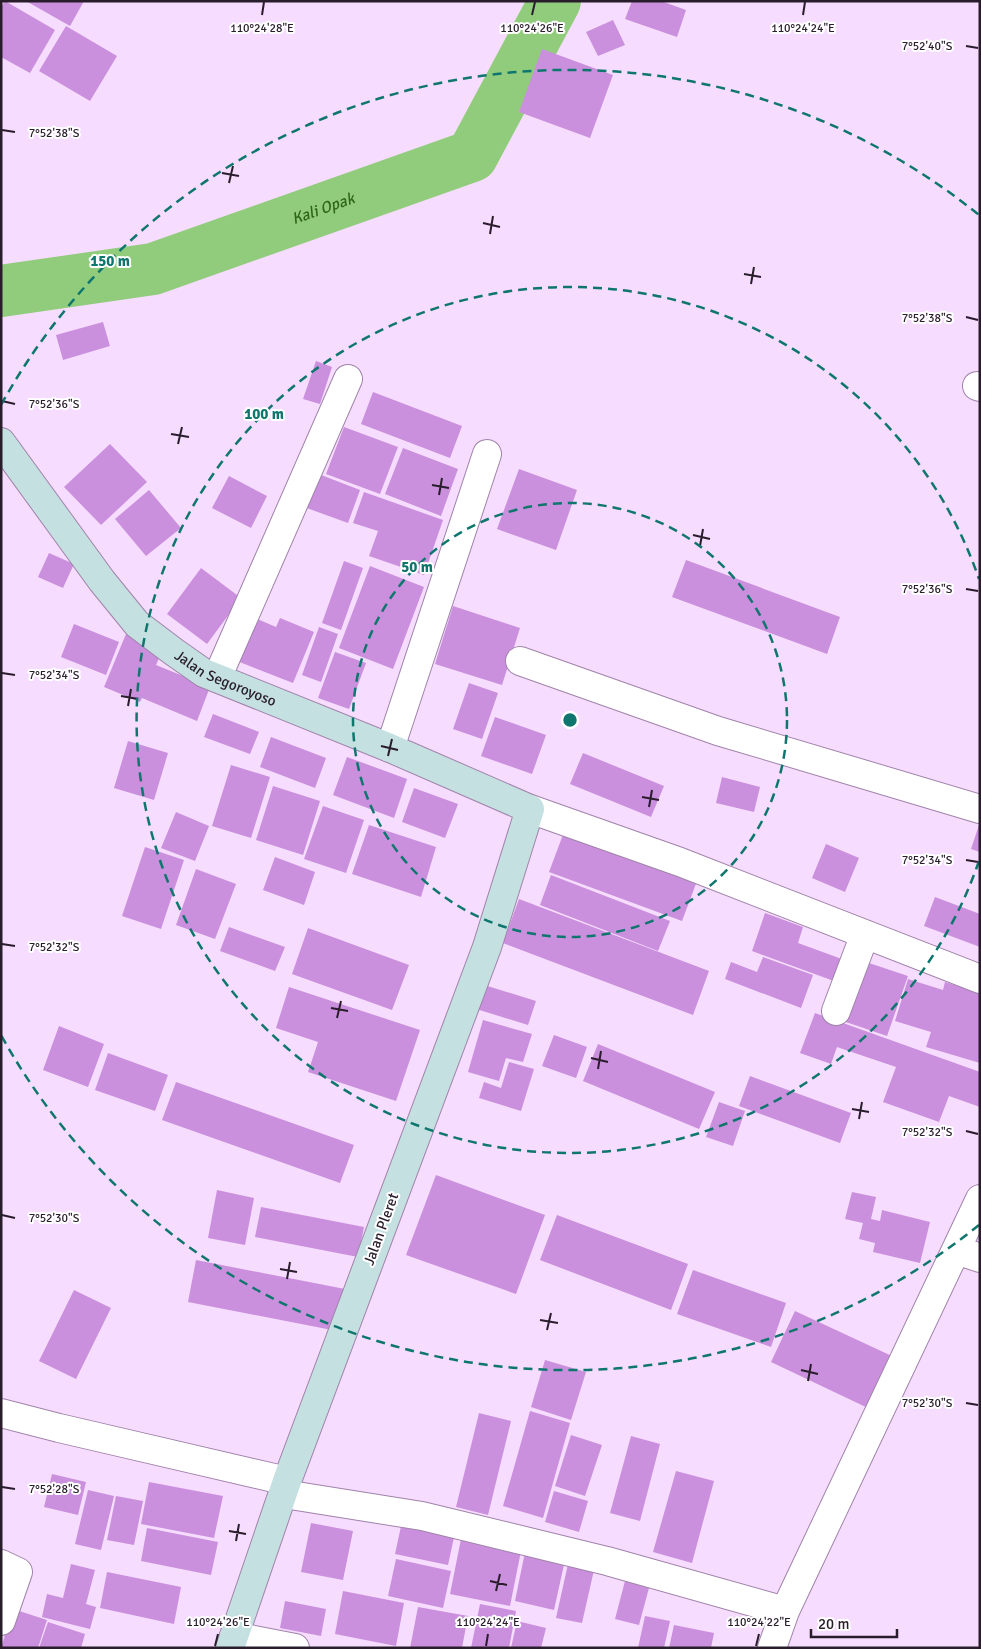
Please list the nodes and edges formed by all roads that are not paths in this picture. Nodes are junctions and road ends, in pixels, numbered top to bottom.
1 (348, 380) dead end
2 (1, 442) edge
3 (487, 454) dead end
4 (520, 661) dead end
5 (217, 678) junction
6 (390, 748) junction
7 (980, 809) edge
8 (530, 810) junction
9 (865, 934) junction
10 (980, 979) edge
11 (836, 1011) dead end
12 (980, 1199) edge
13 (968, 1254) edge
14 (1, 1413) edge
15 (286, 1487) junction
16 (1, 1564) edge
17 (785, 1611) junction
18 (1, 1621) edge
19 (232, 1642) edge
20 (295, 1648) edge
21 (772, 1648) edge

1 - 5 street
2 - 5 main road, Jalan Segoroyoso
3 - 6 street
4 - 7 street
5 - 6 main road, Jalan Segoroyoso
6 - 8 main road, Jalan Segoroyoso
8 - 9 street
8 - 15 main road, Jalan Pleret
9 - 10 street
9 - 11 street
12 - 13 street
13 - 17 street
14 - 15 street
15 - 17 street
15 - 19 main road, Jalan Pleret
16 - 18 street
17 - 21 street
19 - 20 street

